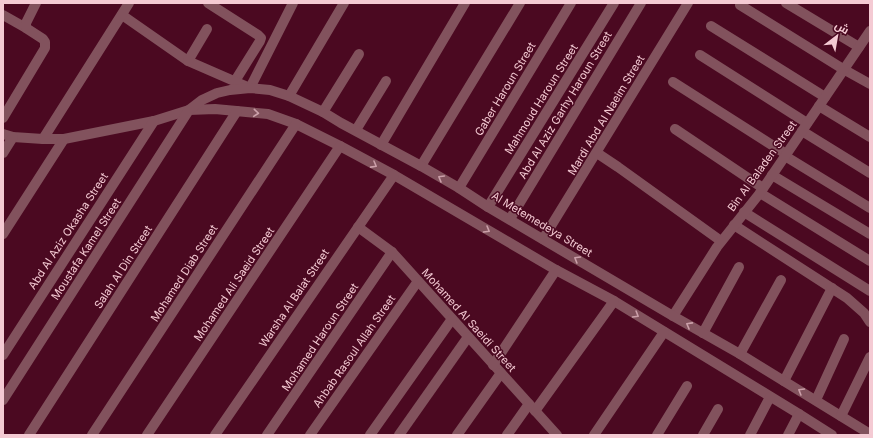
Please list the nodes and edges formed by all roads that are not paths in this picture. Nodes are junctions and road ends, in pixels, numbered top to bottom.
1 (36, 3) edge
2 (129, 3) edge
3 (208, 3) edge
4 (293, 3) edge
5 (344, 3) edge
6 (465, 3) edge
7 (520, 3) edge
8 (571, 3) edge
9 (614, 3) edge
10 (641, 3) edge
11 (688, 3) edge
12 (786, 3) edge
13 (740, 5) dead end
14 (3, 15) edge
15 (122, 15) junction
16 (711, 26) dead end
17 (26, 28) junction
18 (207, 30) dead end
19 (870, 30) edge
20 (864, 45) edge
21 (359, 54) dead end
22 (700, 55) dead end
23 (188, 61) junction
24 (843, 69) junction
25 (235, 81) junction
26 (386, 81) dead end
27 (673, 82) dead end
28 (870, 84) edge
29 (250, 88) junction
30 (289, 96) junction
31 (822, 101) junction
32 (189, 110) junction
33 (237, 111) junction
34 (323, 112) junction
35 (3, 118) edge
36 (154, 121) junction
37 (296, 124) junction
38 (804, 127) junction
39 (675, 129) dead end
40 (356, 130) junction
41 (3, 134) edge
42 (13, 136) junction
43 (870, 137) edge
44 (44, 139) junction
45 (64, 139) junction
46 (381, 145) junction
47 (340, 146) junction
48 (3, 153) edge
49 (597, 153) junction
50 (786, 155) junction
51 (421, 166) junction
52 (870, 173) edge
53 (394, 175) junction
54 (772, 175) junction
55 (459, 188) junction
56 (761, 190) junction
57 (488, 207) junction
58 (870, 208) edge
59 (744, 212) junction
60 (510, 219) junction
61 (734, 224) junction
62 (358, 227) junction
63 (3, 234) edge
64 (870, 234) edge
65 (544, 239) junction
66 (721, 241) junction
67 (392, 252) junction
68 (870, 261) edge
69 (739, 267) dead end
70 (556, 270) junction
71 (781, 280) dead end
72 (418, 281) junction
73 (832, 288) junction
74 (870, 291) edge
75 (614, 301) junction
76 (673, 316) junction
77 (452, 319) junction
78 (870, 322) edge
79 (664, 332) junction
80 (703, 333) junction
81 (468, 337) junction
82 (844, 339) dead end
83 (740, 354) junction
84 (3, 355) edge
85 (870, 357) edge
86 (493, 365) junction
87 (500, 373) junction
88 (784, 381) junction
89 (687, 386) dead end
90 (770, 397) junction
91 (3, 400) edge
92 (816, 400) junction
93 (532, 407) junction
94 (718, 409) dead end
95 (799, 414) junction
96 (841, 416) junction
97 (870, 434) edge
98 (28, 435) edge
99 (92, 435) edge
100 (147, 435) edge
101 (215, 435) edge
102 (267, 435) edge
103 (310, 435) edge
104 (370, 435) edge
105 (399, 435) edge
106 (457, 435) edge
107 (507, 435) edge
108 (557, 435) edge
109 (594, 435) edge
110 (656, 435) edge
111 (703, 435) edge
112 (750, 435) edge
113 (788, 435) edge
114 (832, 435) edge

1 - 17 street
2 - 15 street
3 - 25 street
4 - 29 street
5 - 30 street
6 - 46 street
7 - 51 street
8 - 55 street, Gaber Haroun Street
9 - 57 street, Mahmoud Haroun Street
10 - 60 street, Abd Al Aziz Garhy Haroun Street
11 - 49 street, Mardi Abd Al Naeim Street
12 - 20 street
13 - 24 street
14 - 17 street
15 - 23 street
15 - 44 street
16 - 31 street
17 - 35 street
18 - 23 street
19 - 20 street, Bin Al Baladen Street
20 - 24 street, Bin Al Baladen Street
21 - 34 street
22 - 38 street
23 - 25 street
24 - 28 street
24 - 31 street, Bin Al Baladen Street
25 - 29 street
26 - 40 street
27 - 50 street
29 - 30 street, Al Metemedeya Street
29 - 32 street, Al Metemedeya Street
30 - 34 street, Al Metemedeya Street
31 - 38 street, Bin Al Baladen Street
31 - 43 street
32 - 33 street, Al Metemedeya Street
32 - 36 street, Al Metemedeya Street
32 - 91 street, Moustafa Kamel Street
33 -> 37 street, Al Metemedeya Street
33 - 98 street, Salah Al Din Street
34 - 40 street, Al Metemedeya Street
36 - 45 street, Al Metemedeya Street
36 - 84 street, Abd Al Aziz Okasha Street
37 - 47 street, Al Metemedeya Street
37 - 99 street, Mohamed Diab Street
38 - 50 street, Bin Al Baladen Street
38 - 52 street
39 - 56 street
40 - 46 street, Al Metemedeya Street
41 - 42 street, Al Metemedeya Street
42 - 44 street, Al Metemedeya Street
42 - 48 street
44 - 45 street, Al Metemedeya Street
45 - 63 street
46 - 51 street, Al Metemedeya Street
47 -> 53 street, Al Metemedeya Street
47 - 100 street, Mohamed Ali Saeid Street
49 - 65 street, Mardi Abd Al Naeim Street
49 - 66 street
50 - 54 street, Bin Al Baladen Street
50 - 58 street
55 -> 51 street, Al Metemedeya Street
53 - 62 street, Warsha Al Balat Street
53 -> 70 street, Al Metemedeya Street
54 - 56 street, Bin Al Baladen Street
54 - 64 street
55 - 57 street, Al Metemedeya Street
56 - 59 street, Bin Al Baladen Street
56 - 68 street
57 - 60 street, Al Metemedeya Street
59 - 61 street, Bin Al Baladen Street
59 - 74 street
60 - 65 street, Al Metemedeya Street
61 - 66 street, Bin Al Baladen Street
61 - 73 street
62 - 67 street, Mohamed Al Saeidi Street
62 - 101 street, Warsha Al Balat Street
76 -> 65 street, Al Metemedeya Street
66 - 76 street, Bin Al Baladen Street
67 - 72 street, Mohamed Al Saeidi Street
67 - 102 street, Mohamed Haroun Street
69 - 80 street
70 - 75 street, Al Metemedeya Street
70 - 86 street
71 - 83 street
72 - 77 street, Mohamed Al Saeidi Street
72 - 103 street, Ahbab Rasoul Allah Street
73 - 78 street
73 - 88 street
75 -> 79 street, Al Metemedeya Street
75 - 93 street
80 -> 76 street, Al Metemedeya Street
77 - 81 street, Mohamed Al Saeidi Street
77 - 104 street
79 - 90 street, Al Metemedeya Street
79 - 109 street
80 - 83 street, Al Metemedeya Street
81 - 86 street, Mohamed Al Saeidi Street
81 - 105 street
82 - 92 street
83 - 88 street, Al Metemedeya Street
85 - 96 street
86 - 87 street, Mohamed Al Saeidi Street
87 - 93 street, Mohamed Al Saeidi Street
87 - 106 street
92 -> 88 street, Al Metemedeya Street
89 - 110 street
90 - 95 street, Al Metemedeya Street
90 - 112 street
92 - 96 street, Al Metemedeya Street
93 - 107 street
93 - 108 street, Mohamed Al Saeidi Street
94 - 111 street
95 - 113 street
95 - 114 street, Al Metemedeya Street
96 - 97 street, Al Metemedeya Street

